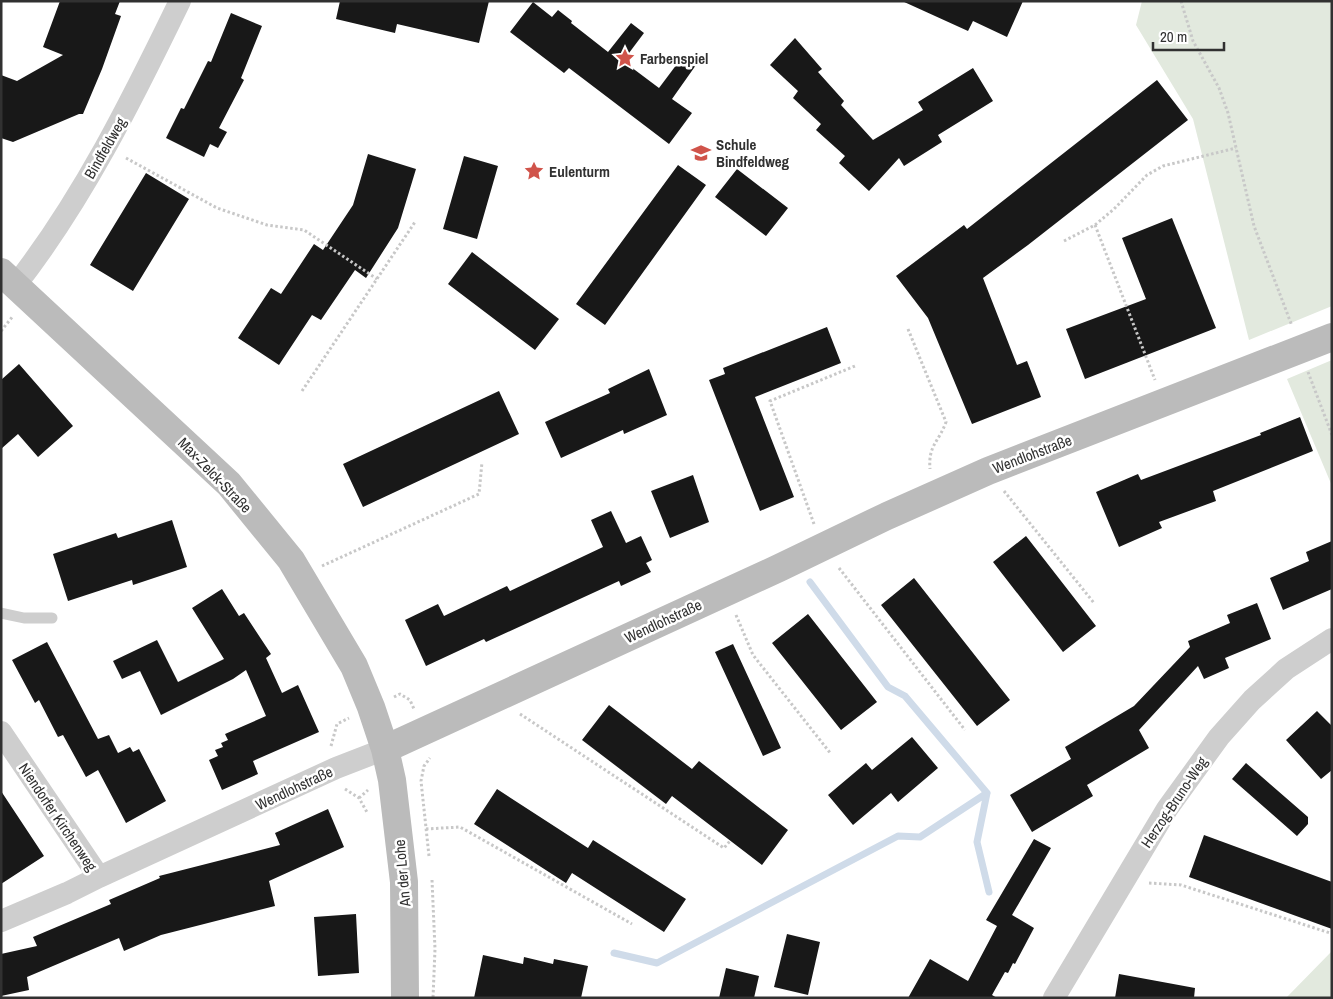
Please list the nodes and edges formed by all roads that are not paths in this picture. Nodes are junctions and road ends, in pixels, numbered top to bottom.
1 (180, 1) edge
2 (8, 279) edge
3 (1332, 337) edge
4 (1, 613) edge
5 (52, 618) dead end
6 (1332, 639) edge
7 (1, 732) edge
8 (385, 749) junction
9 (99, 877) junction
10 (1, 921) edge
11 (405, 998) edge
12 (1054, 998) edge

1 - 2 street, Bindfeldweg
2 - 8 street, Max-Zelck-Straße
3 - 8 street, Wendlohstraße
4 - 5 lane
6 - 12 street, Herzog-Bruno-Weg
7 - 9 street, Niendorfer Kirchenweg
8 - 9 street, Wendlohstraße
8 - 11 street, An der Lohe
9 - 10 street, Wendlohstraße

